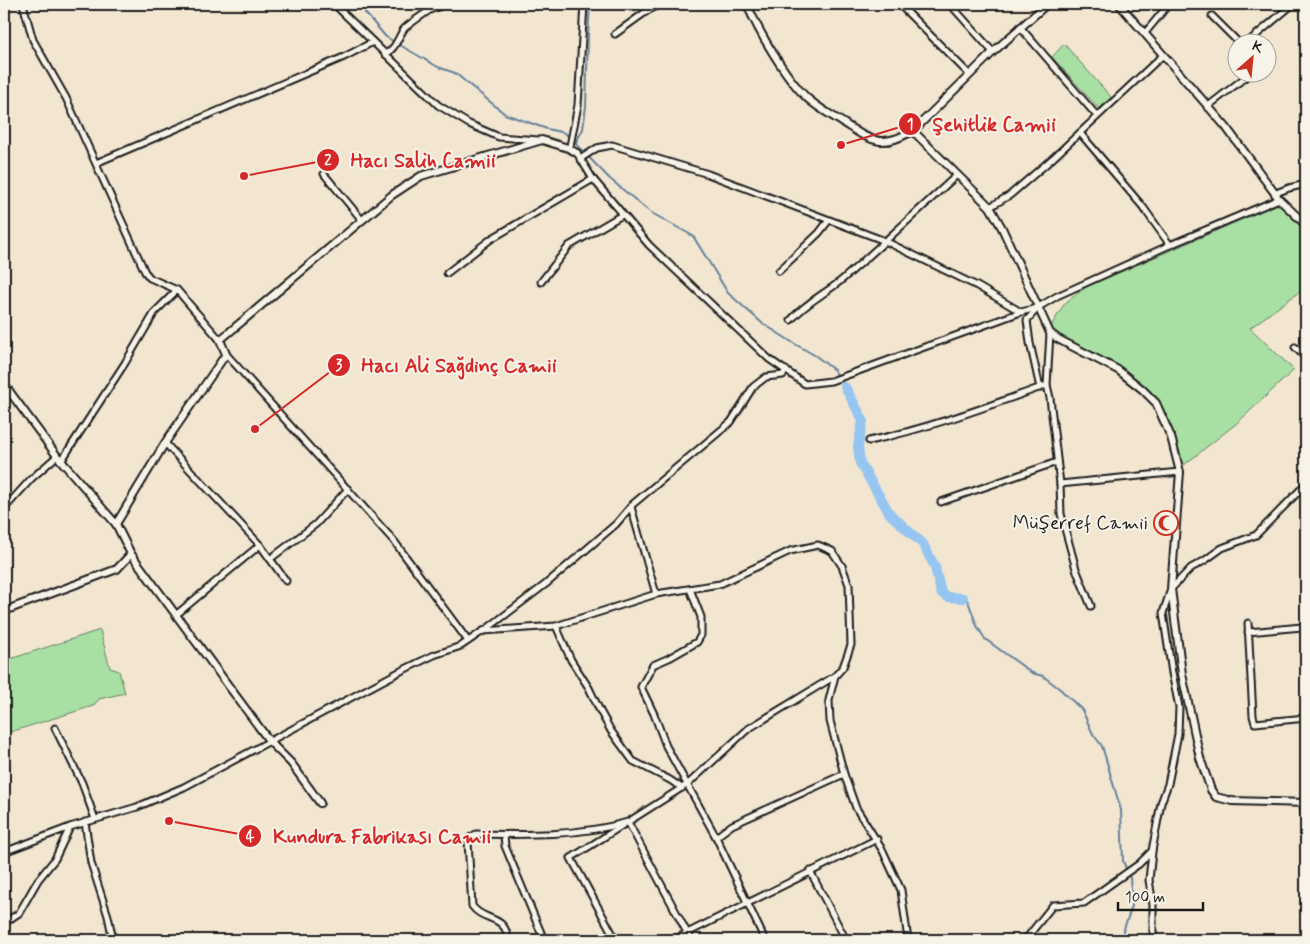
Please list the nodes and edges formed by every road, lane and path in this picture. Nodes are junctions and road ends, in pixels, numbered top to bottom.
1 (24, 4) edge
2 (334, 4) edge
3 (445, 4) edge
4 (578, 4) edge
5 (661, 4) edge
6 (747, 4) edge
7 (899, 4) edge
8 (950, 4) edge
9 (1047, 4) edge
10 (1118, 4) edge
11 (1169, 4) edge
12 (1293, 4) edge
13 (584, 6) edge
14 (1212, 16) dead end
15 (1020, 27) junction
16 (1228, 32) edge
17 (1260, 32) edge
18 (616, 34) dead end
19 (1145, 34) junction
20 (373, 42) junction
21 (993, 52) junction
22 (385, 54) junction
23 (1162, 56) junction
24 (970, 75) junction
25 (1239, 82) edge
26 (1207, 107) junction
27 (1097, 116) junction
28 (912, 131) junction
29 (1080, 133) junction
30 (542, 140) junction
31 (569, 147) junction
32 (580, 156) junction
33 (96, 163) junction
34 (324, 174) dead end
35 (957, 174) junction
36 (593, 179) junction
37 (1306, 184) edge
38 (1278, 196) junction
39 (990, 207) junction
40 (622, 215) junction
41 (362, 220) junction
42 (829, 220) junction
43 (1306, 225) edge
44 (885, 241) junction
45 (1170, 245) junction
46 (779, 271) dead end
47 (447, 273) dead end
48 (541, 282) dead end
49 (177, 290) junction
50 (1038, 308) junction
51 (1021, 312) junction
52 (791, 320) dead end
53 (1050, 333) junction
54 (220, 340) junction
55 (1295, 347) dead end
56 (226, 354) junction
57 (1306, 358) edge
58 (786, 370) junction
59 (4, 384) edge
60 (1047, 385) junction
61 (1040, 388) junction
62 (869, 440) dead end
63 (165, 442) junction
64 (59, 458) junction
65 (1057, 462) junction
66 (1180, 472) junction
67 (1060, 484) junction
68 (1306, 484) edge
69 (348, 489) junction
70 (941, 502) dead end
71 (631, 507) junction
72 (4, 509) edge
73 (116, 524) junction
74 (260, 545) junction
75 (131, 554) junction
76 (270, 559) junction
77 (286, 581) dead end
78 (1171, 589) junction
79 (690, 590) junction
80 (656, 594) junction
81 (1091, 606) dead end
82 (4, 611) edge
83 (177, 614) junction
84 (1248, 623) dead end
85 (556, 626) junction
86 (483, 631) junction
87 (1306, 631) edge
88 (1248, 632) junction
89 (468, 641) junction
90 (835, 676) junction
91 (1306, 718) edge
92 (54, 728) dead end
93 (270, 742) junction
94 (844, 774) junction
95 (688, 784) junction
96 (682, 788) junction
97 (320, 803) dead end
98 (1305, 803) edge
99 (95, 819) junction
100 (85, 822) junction
101 (628, 822) junction
102 (70, 826) junction
103 (1306, 833) edge
104 (504, 835) junction
105 (716, 837) junction
106 (877, 839) junction
107 (1152, 851) junction
108 (4, 852) edge
109 (810, 871) junction
110 (748, 904) junction
111 (4, 923) edge
112 (688, 933) junction
113 (113, 940) edge
114 (508, 940) edge
115 (544, 940) edge
116 (616, 940) edge
117 (673, 940) edge
118 (691, 940) edge
119 (765, 940) edge
120 (846, 940) edge
121 (908, 940) edge
122 (1025, 940) edge
123 (1153, 940) edge

1 - 33 street
2 - 20 street
3 - 22 street
4 - 13 street
5 - 18 street
6 - 28 street
7 - 24 street
8 - 21 street
9 - 15 street
10 - 19 street
11 - 19 street
12 - 17 street
13 - 31 street
14 - 16 street
15 - 21 street
15 - 27 street
19 - 23 street
20 - 22 street
20 - 33 street
21 - 24 street
22 - 30 street
23 - 26 street
23 - 27 street
24 - 28 street
25 - 26 street
26 - 38 street
27 - 29 street
28 - 35 street
29 - 39 street
29 - 45 street
30 - 31 street
30 - 41 street
31 - 32 street
32 - 36 street
32 - 42 street
33 - 49 street
34 - 41 street
35 - 39 street
35 - 44 street
36 - 40 street
36 - 47 street
37 - 38 street
38 - 43 street
38 - 45 street
39 - 50 street
40 - 48 street
40 - 58 street
41 - 54 street
42 - 44 street
42 - 46 street
44 - 51 street
44 - 52 street
45 - 50 street
49 - 54 street
49 - 64 street
50 - 51 street
50 - 53 street
50 - 61 street
51 - 58 street
53 - 60 street
53 - 66 street
54 - 56 street
55 - 57 street
56 - 63 street
56 - 69 street
58 - 71 street
59 - 64 street
60 - 61 street
60 - 65 street
61 - 62 street
63 - 73 street
63 - 74 street
64 - 72 street
64 - 73 street
65 - 67 street
65 - 70 street
66 - 67 street
66 - 78 street
67 - 81 street
68 - 78 street
69 - 76 street
69 - 89 street
71 - 80 street
71 - 86 street
73 - 75 street
74 - 76 street
74 - 83 street
75 - 82 street
75 - 83 street
76 - 77 street
78 - 98 street
78 - 107 street
79 - 80 street
79 - 90 street
79 - 95 street
80 - 85 street
83 - 93 street
84 - 88 street
85 - 86 street
85 - 96 street
86 - 89 street
87 - 88 street
88 - 91 street
89 - 93 street
90 - 94 street
90 - 95 street
92 - 99 street
93 - 97 street
93 - 99 street
94 - 105 street
94 - 106 street
95 - 96 street
95 - 105 street
96 - 101 street
98 - 103 street
99 - 100 street
100 - 102 street
100 - 113 street
101 - 104 street
101 - 112 street
101 - 116 street
102 - 108 street
102 - 111 street
104 - 114 street
104 - 115 street
105 - 110 street
106 - 109 street
106 - 121 street
107 - 122 street
107 - 123 street
109 - 110 street
109 - 120 street
110 - 112 street
110 - 119 street
112 - 117 street
112 - 118 street

